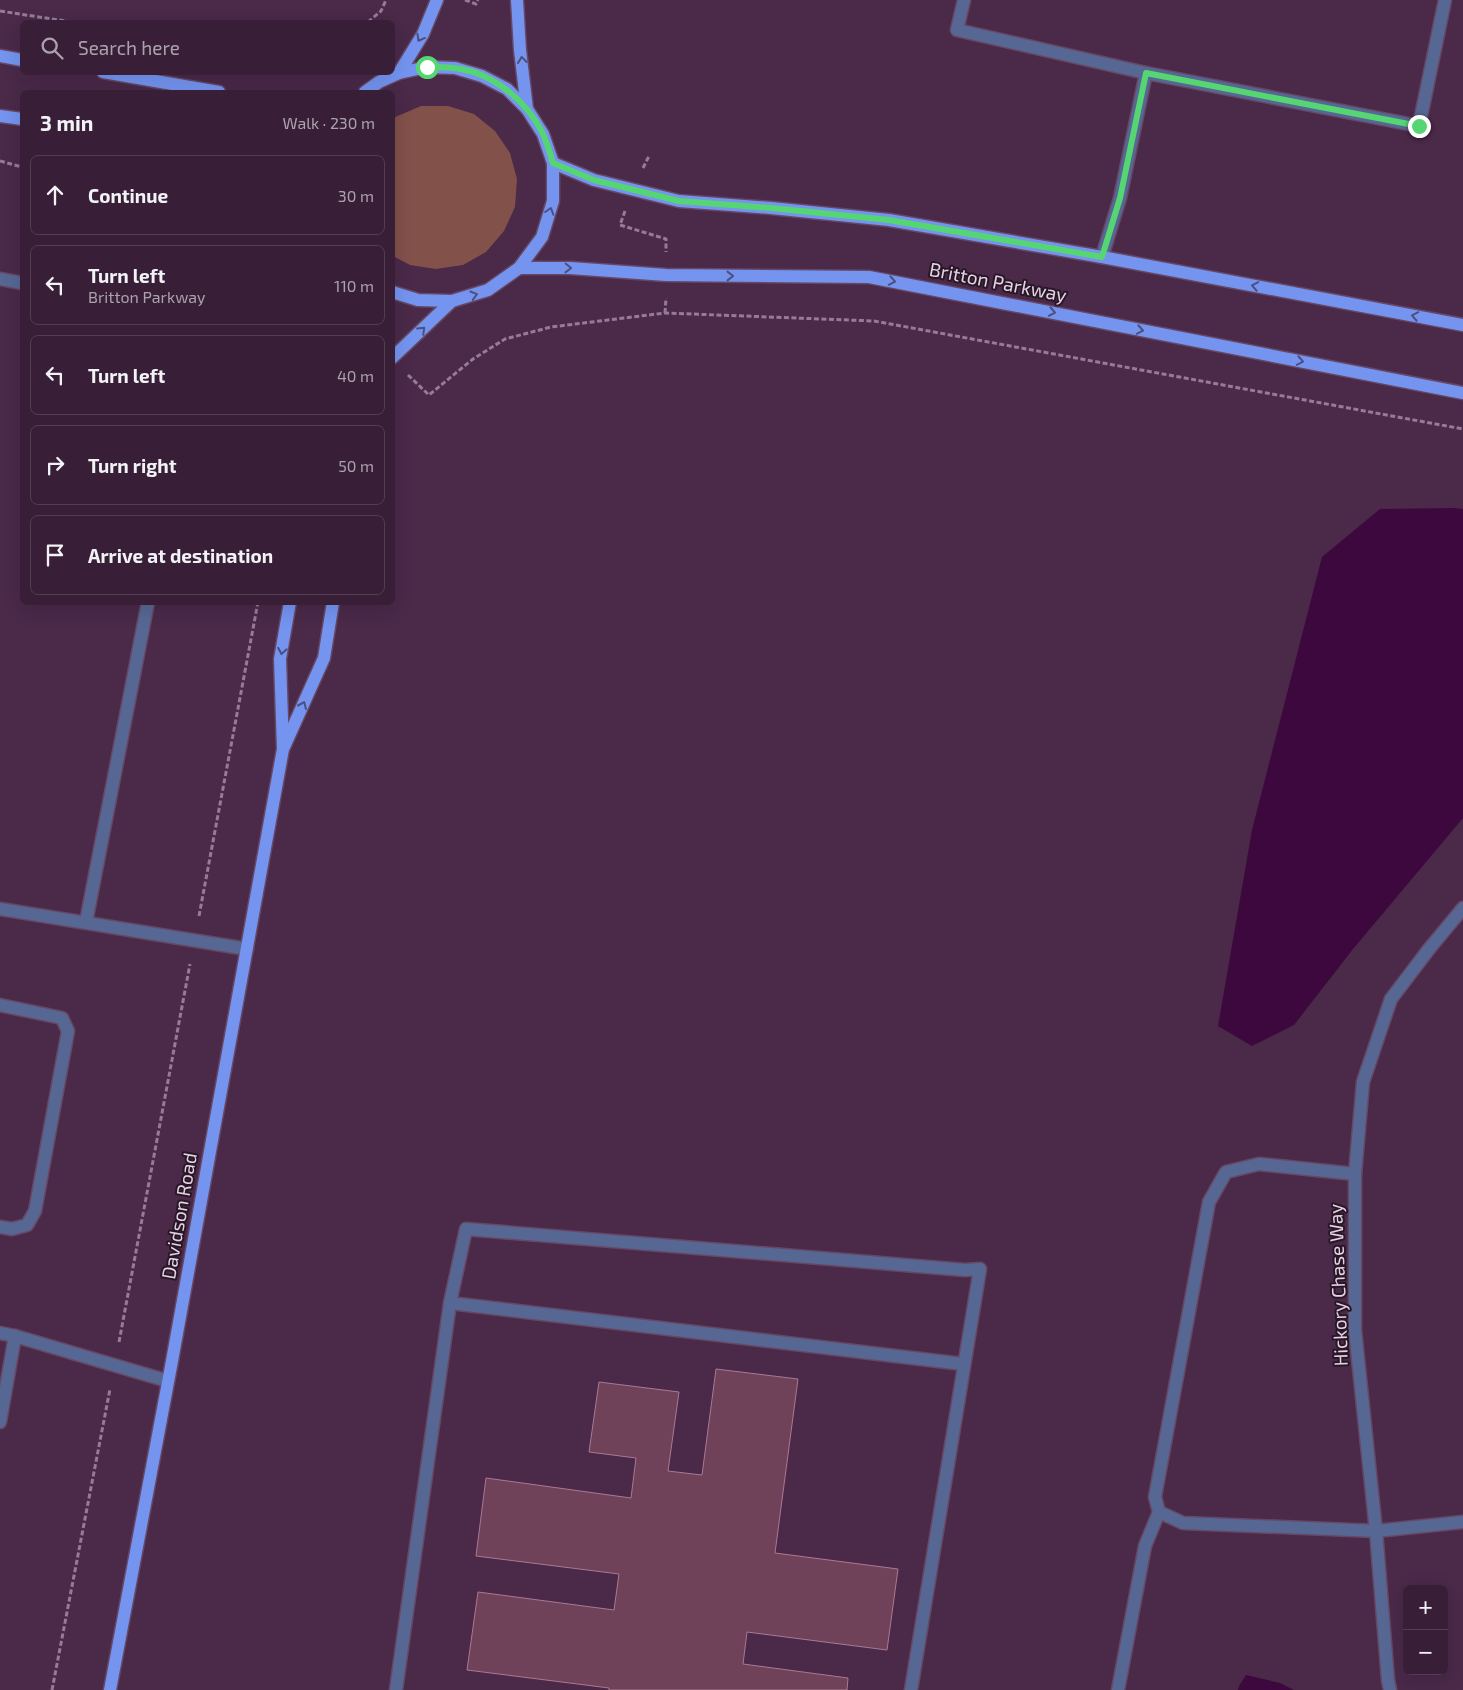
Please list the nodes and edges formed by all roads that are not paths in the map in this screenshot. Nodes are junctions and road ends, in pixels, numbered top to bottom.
1 (437, 0) edge
2 (518, 0) edge
3 (964, 0) edge
4 (1445, 0) edge
5 (0, 56) edge
6 (20, 60) edge
7 (399, 73) junction
8 (1146, 73) junction
9 (120, 75) edge
10 (395, 75) edge
11 (395, 75) edge
12 (207, 90) edge
13 (368, 90) edge
14 (528, 109) junction
15 (0, 116) edge
16 (20, 119) edge
17 (553, 163) junction
18 (1102, 257) junction
19 (519, 268) junction
20 (0, 279) edge
21 (20, 283) edge
22 (395, 293) edge
23 (452, 301) junction
24 (1463, 325) edge
25 (395, 355) edge
26 (1463, 393) edge
27 (147, 605) edge
28 (289, 605) edge
29 (333, 605) edge
30 (283, 749) junction
31 (1463, 908) edge
32 (0, 909) edge
33 (86, 922) junction
34 (247, 949) junction
35 (0, 1005) edge
36 (1354, 1174) junction
37 (0, 1227) edge
38 (450, 1303) junction
39 (0, 1333) edge
40 (15, 1336) junction
41 (963, 1364) junction
42 (168, 1381) junction
43 (0, 1422) edge
44 (1159, 1512) junction
45 (1463, 1522) edge
46 (1376, 1531) junction
47 (110, 1690) edge
48 (396, 1690) edge
49 (911, 1690) edge
50 (1118, 1690) edge
51 (1390, 1690) edge

1 -> 7 main road
14 -> 2 main road
3 - 8 street
4 - 8 street
5 - 6 main road
7 - 10 main road
7 - 14 main road
8 - 18 street
9 - 12 main road
11 - 13 main road
14 - 17 main road
15 - 16 main road
17 - 18 main road
19 -> 17 main road
24 -> 18 main road
23 -> 19 main road
19 -> 26 main road, Britton Parkway
20 - 21 street
22 - 23 main road
25 -> 23 main road
27 - 33 street
28 -> 30 main road, Davidson Road
30 -> 29 main road, Davidson Road
30 - 34 main road, Davidson Road
31 - 36 street, Hickory Chase Way
32 - 33 street
33 - 34 street
34 - 42 main road, Davidson Road
35 - 37 street
36 - 44 street
36 - 46 street, Hickory Chase Way
38 - 41 street
38 - 41 street
38 - 48 street
39 - 40 street
40 - 42 street
40 - 43 street
41 - 49 street
42 - 47 main road, Davidson Road
44 - 46 street
44 - 50 street
45 - 46 street
46 - 51 street, Hickory Chase Way

